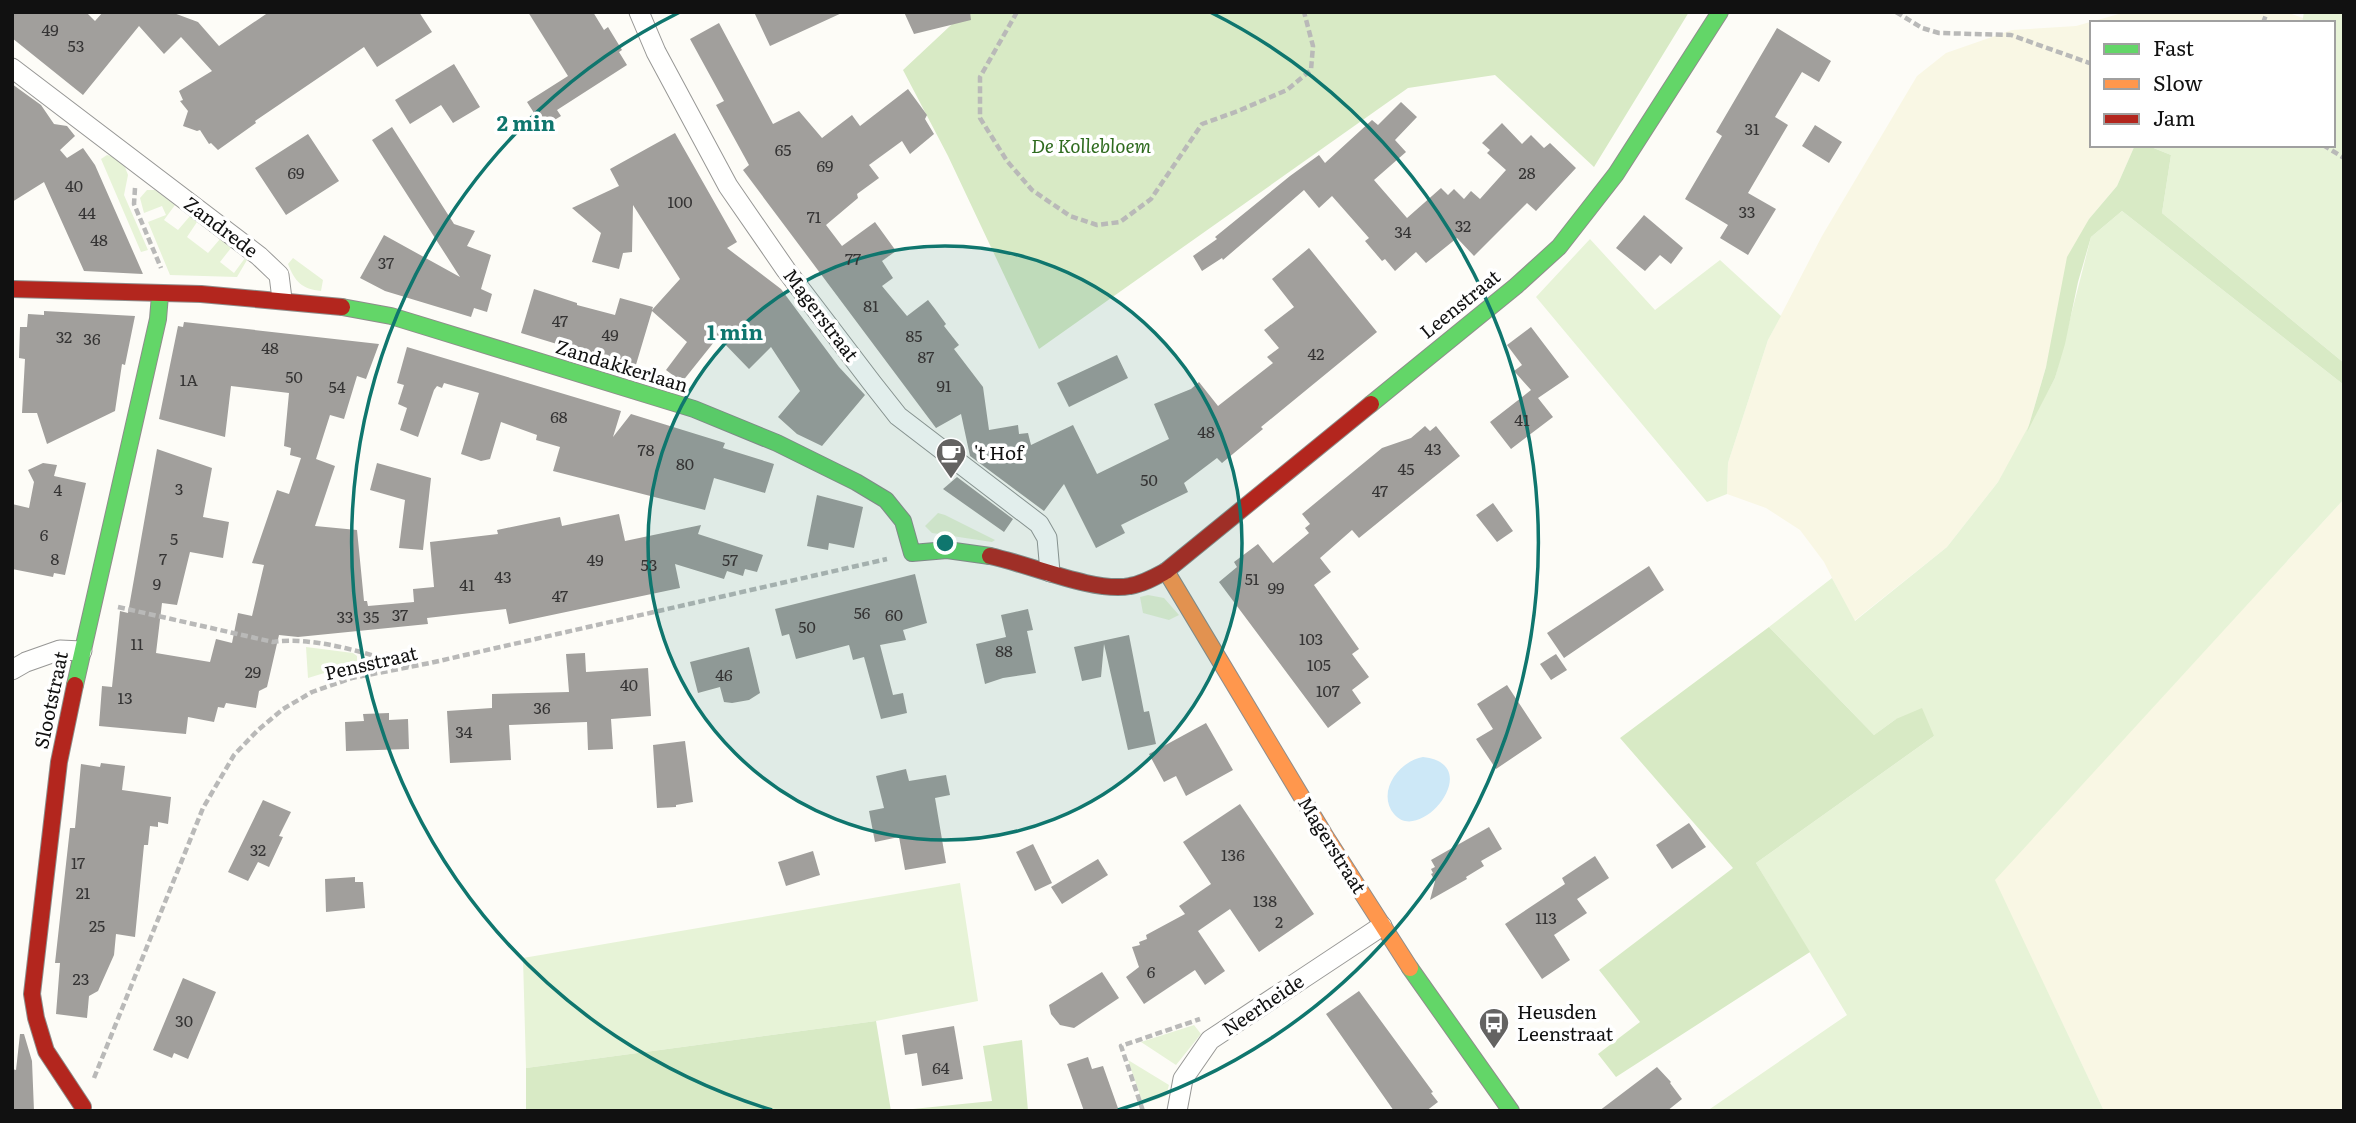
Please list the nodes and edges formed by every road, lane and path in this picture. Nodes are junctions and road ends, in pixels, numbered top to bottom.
1 (1017, 12) edge
2 (1304, 12) edge
3 (1720, 12) edge
4 (1896, 12) edge
5 (643, 14) edge
6 (2090, 63) edge
7 (12, 68) edge
8 (2326, 147) edge
9 (2344, 158) edge
10 (142, 167) junction
11 (12, 289) edge
12 (160, 295) junction
13 (282, 299) junction
14 (912, 553) junction
15 (1166, 571) junction
16 (1050, 572) junction
17 (93, 601) junction
18 (82, 652) junction
19 (411, 667) junction
20 (12, 670) edge
21 (1382, 926) junction
22 (1209, 1021) dead end
23 (83, 1107) joint
24 (1143, 1111) edge
25 (1177, 1111) edge
26 (1511, 1111) edge

1 - 2 path
3 - 15 street, Leenstraat
4 - 6 path
5 - 16 street, Magerstraat
7 - 10 street, Zandrede
8 - 9 path
10 - 12 path
10 - 13 street, Zandrede
11 - 12 street, Zandakkerlaan
12 - 13 street, Zandakkerlaan
12 - 17 street, Slootstraat
13 - 14 street, Zandakkerlaan
14 - 16 street
14 - 19 path, Pensstraat
15 - 16 street
15 - 21 street, Magerstraat
17 - 18 street, Slootstraat
17 - 19 path
18 - 20 street
18 - 23 street, Slootstraat
19 - 23 path, Pensstraat
21 - 25 street, Neerheide
21 - 26 street, Magerstraat
22 - 24 path

